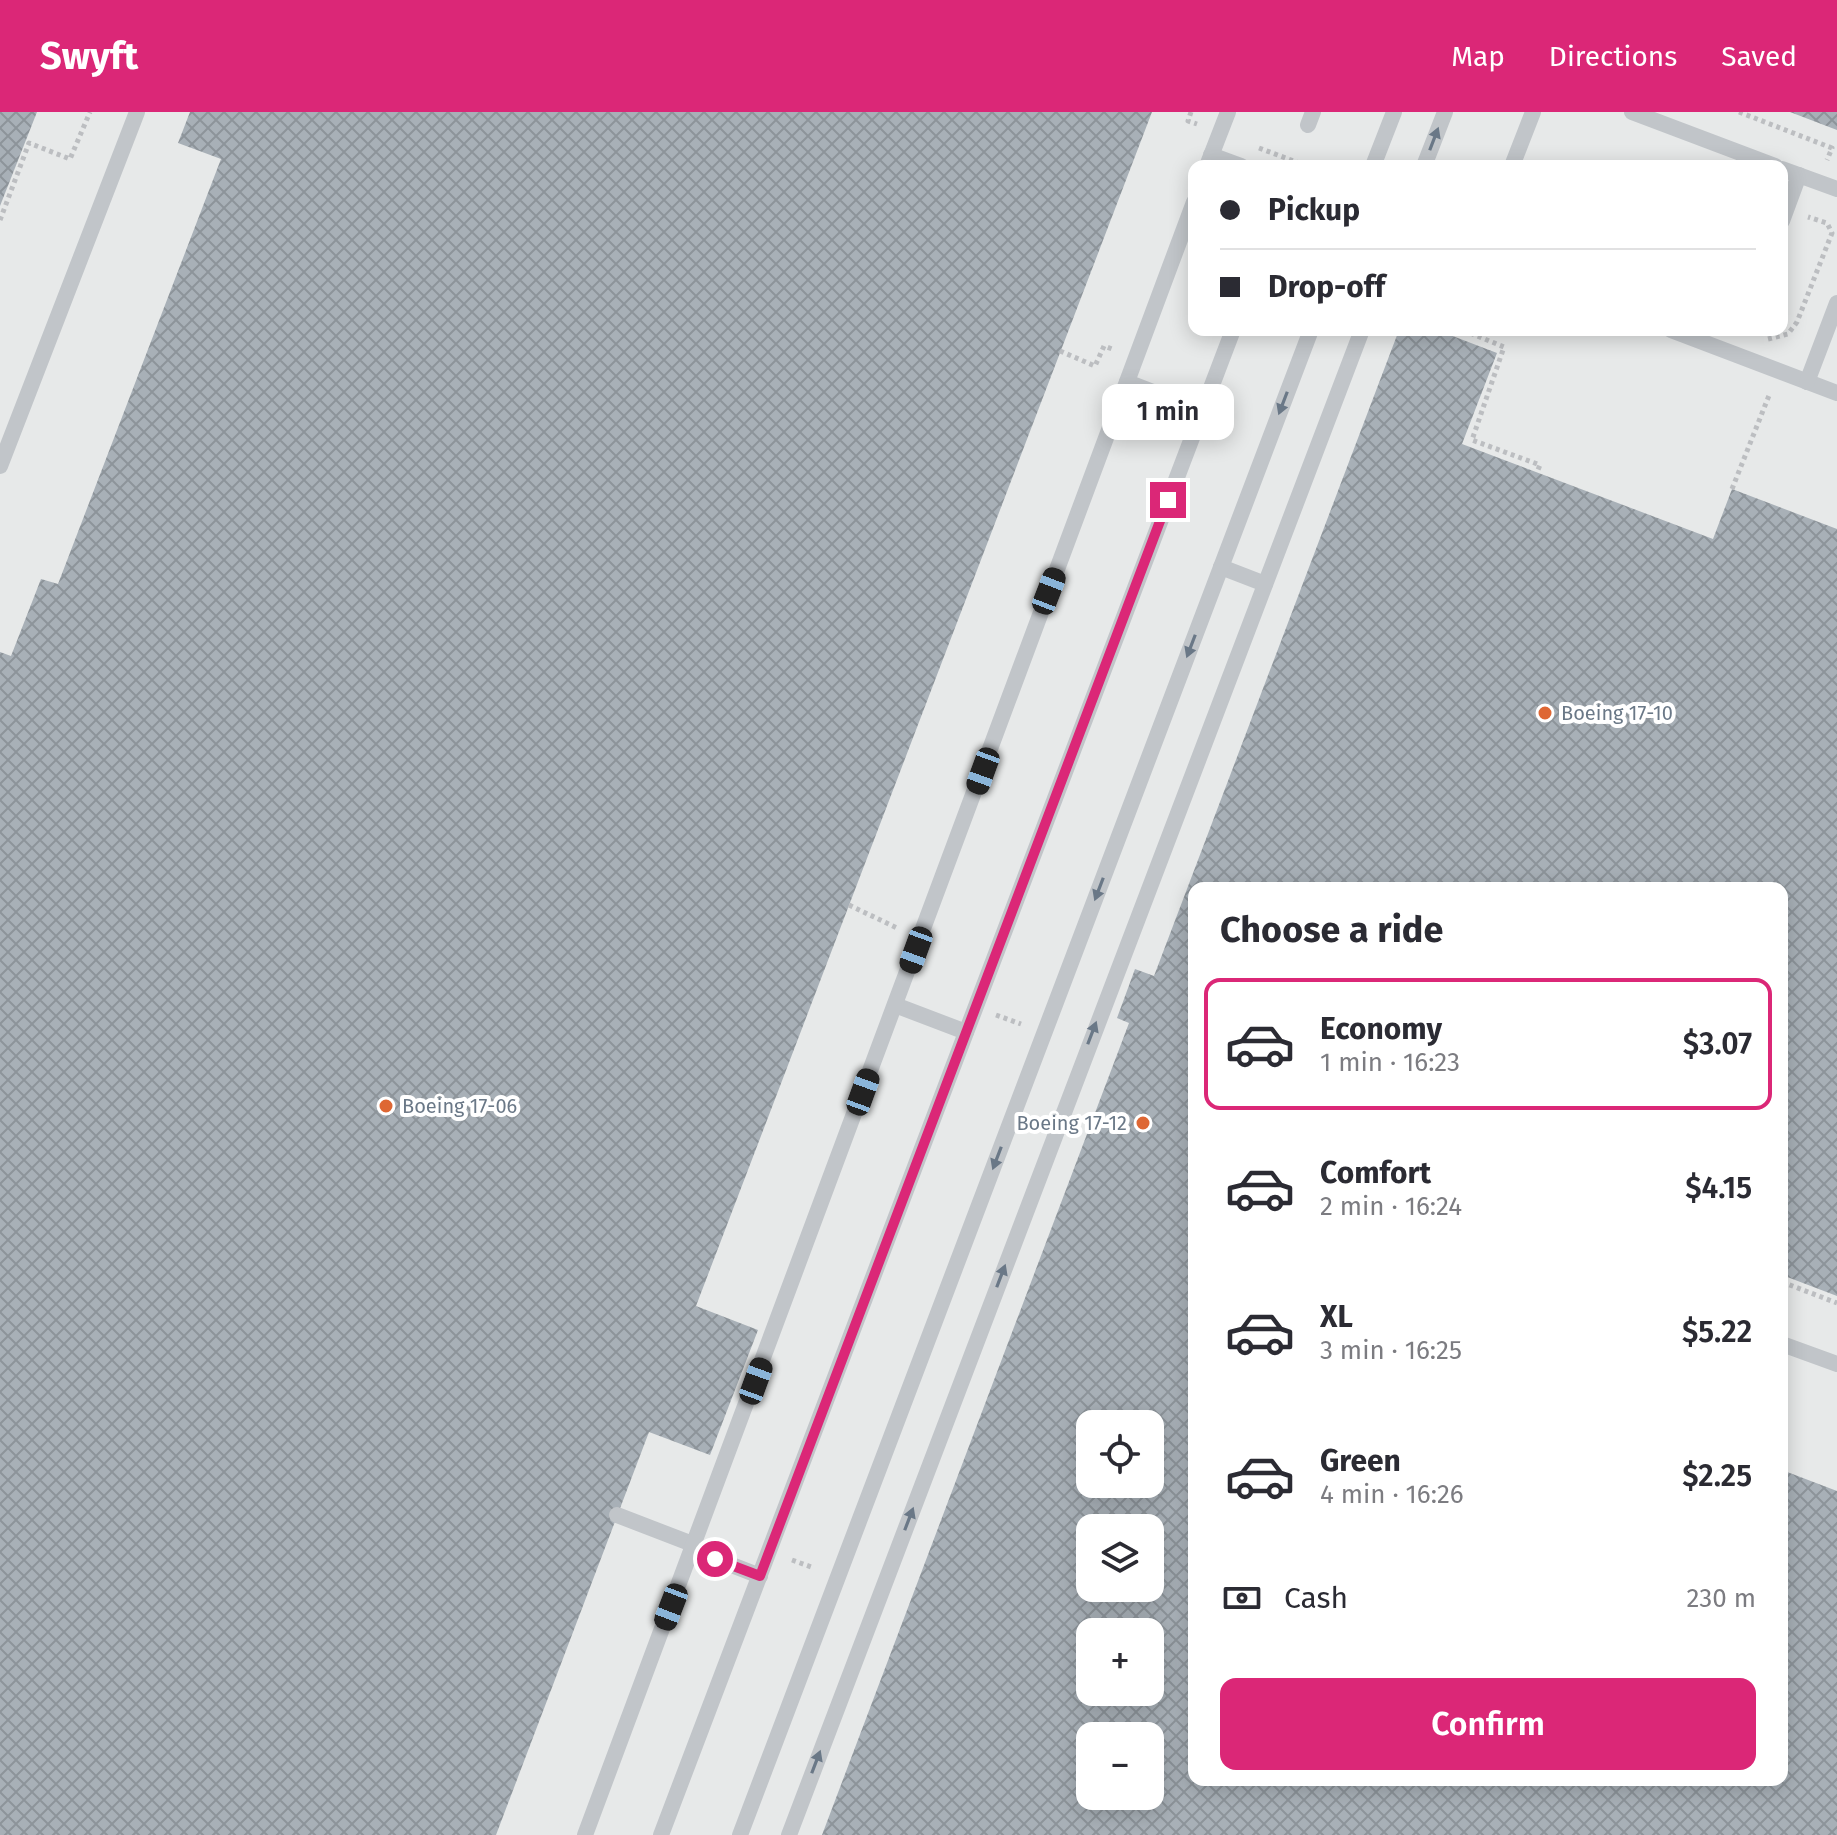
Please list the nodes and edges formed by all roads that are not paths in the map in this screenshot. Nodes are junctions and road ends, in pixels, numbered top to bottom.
1 (137, 112) edge
2 (1228, 112) edge
3 (1394, 112) edge
4 (1445, 112) edge
5 (1533, 112) edge
6 (1632, 112) edge
7 (1209, 160) edge
8 (1375, 160) edge
9 (1426, 160) edge
10 (1514, 160) edge
11 (1759, 160) edge
12 (1788, 171) edge
13 (1799, 175) junction
14 (1837, 189) edge
15 (1788, 205) edge
16 (1188, 218) edge
17 (1837, 303) edge
18 (1231, 336) edge
19 (1309, 336) edge
20 (1360, 336) edge
21 (1687, 336) edge
22 (1127, 382) junction
23 (1807, 382) junction
24 (1837, 393) edge
25 (1202, 411) junction
26 (0, 466) edge
27 (1221, 567) junction
28 (1265, 584) junction
29 (895, 1005) junction
30 (966, 1032) junction
31 (1788, 1346) edge
32 (1837, 1364) edge
33 (617, 1515) dead end
34 (694, 1548) junction
35 (760, 1576) junction
36 (585, 1835) edge
37 (661, 1835) edge
38 (740, 1835) edge
39 (789, 1835) edge

1 - 26 lane
2 - 7 lane
3 - 8 lane
9 -> 4 lane
5 - 10 lane
6 - 11 lane
12 - 13 lane
13 - 14 lane
13 - 15 lane
16 - 22 lane
17 - 23 lane
18 - 25 lane
19 -> 27 lane
20 - 28 lane
21 - 23 lane
22 - 25 lane
22 - 29 lane
23 - 24 lane
25 - 30 lane
27 - 28 lane
27 -> 38 lane
39 -> 28 lane
29 - 30 lane
29 - 34 lane
30 - 35 lane
31 - 32 lane
33 - 34 lane
34 - 35 lane
34 - 36 lane
35 - 37 lane

